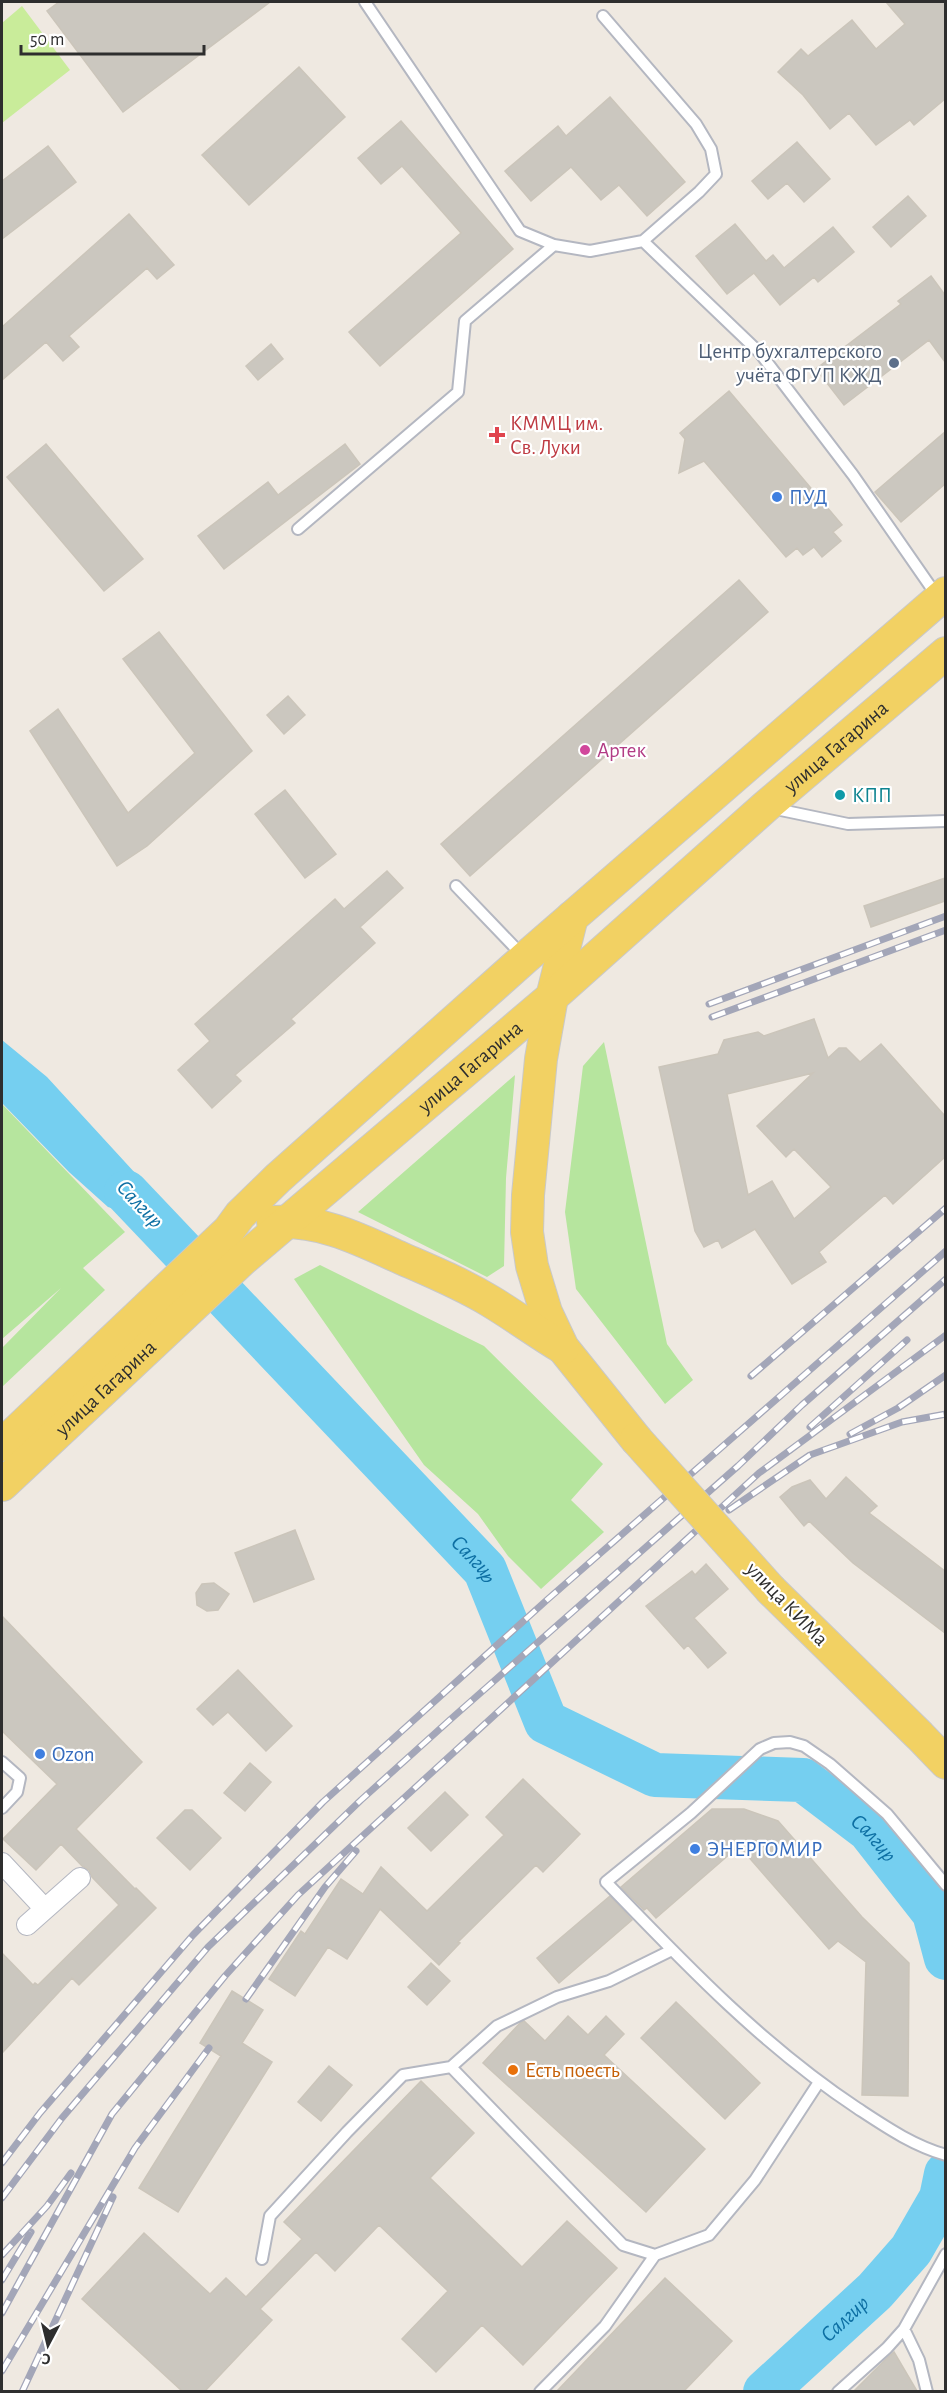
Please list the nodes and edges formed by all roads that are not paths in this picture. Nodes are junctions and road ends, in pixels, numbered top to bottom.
1 (365, 2) edge
2 (603, 16) dead end
3 (643, 241) junction
4 (554, 244) junction
5 (298, 529) dead end
6 (942, 596) edge
7 (945, 653) edge
8 (765, 807) junction
9 (945, 821) edge
10 (456, 886) dead end
11 (572, 917) junction
12 (525, 958) junction
13 (552, 997) junction
14 (287, 1222) junction
15 (229, 1230) junction
16 (563, 1348) junction
17 (2, 1444) edge
18 (2, 1485) edge
19 (2, 1762) edge
20 (945, 1763) edge
21 (2, 1808) edge
22 (2, 1863) edge
23 (80, 1878) dead end
24 (945, 1885) edge
25 (45, 1909) junction
26 (27, 1925) dead end
27 (672, 1950) junction
28 (451, 2067) junction
29 (819, 2082) junction
30 (945, 2155) edge
31 (945, 2254) edge
32 (655, 2255) junction
33 (262, 2259) dead end
34 (904, 2329) junction
35 (540, 2391) edge
36 (838, 2391) edge
37 (927, 2391) edge

1 - 4 lane
2 - 3 lane
3 - 4 lane
3 - 6 lane
4 - 5 lane
6 - 11 main road, улица Гагарина
7 - 8 main road, улица Гагарина
8 - 9 lane
8 - 13 main road, улица Гагарина
10 - 12 lane
11 - 12 main road, улица Гагарина
11 - 13 main road
12 - 15 main road, улица Гагарина
13 - 14 main road, улица Гагарина
13 - 16 main road
14 - 15 main road
14 - 16 main road
14 - 18 main road, улица Гагарина
15 - 17 main road, улица Гагарина
16 - 20 main road, улица КИМа, bridge
19 - 21 lane
22 - 25 street
23 - 25 street
24 - 27 lane
25 - 26 street
27 - 28 lane
27 - 29 lane
28 - 32 lane
28 - 33 lane
29 - 30 lane
29 - 32 lane
31 - 34 lane
32 - 35 lane
34 - 36 lane
34 - 37 lane

